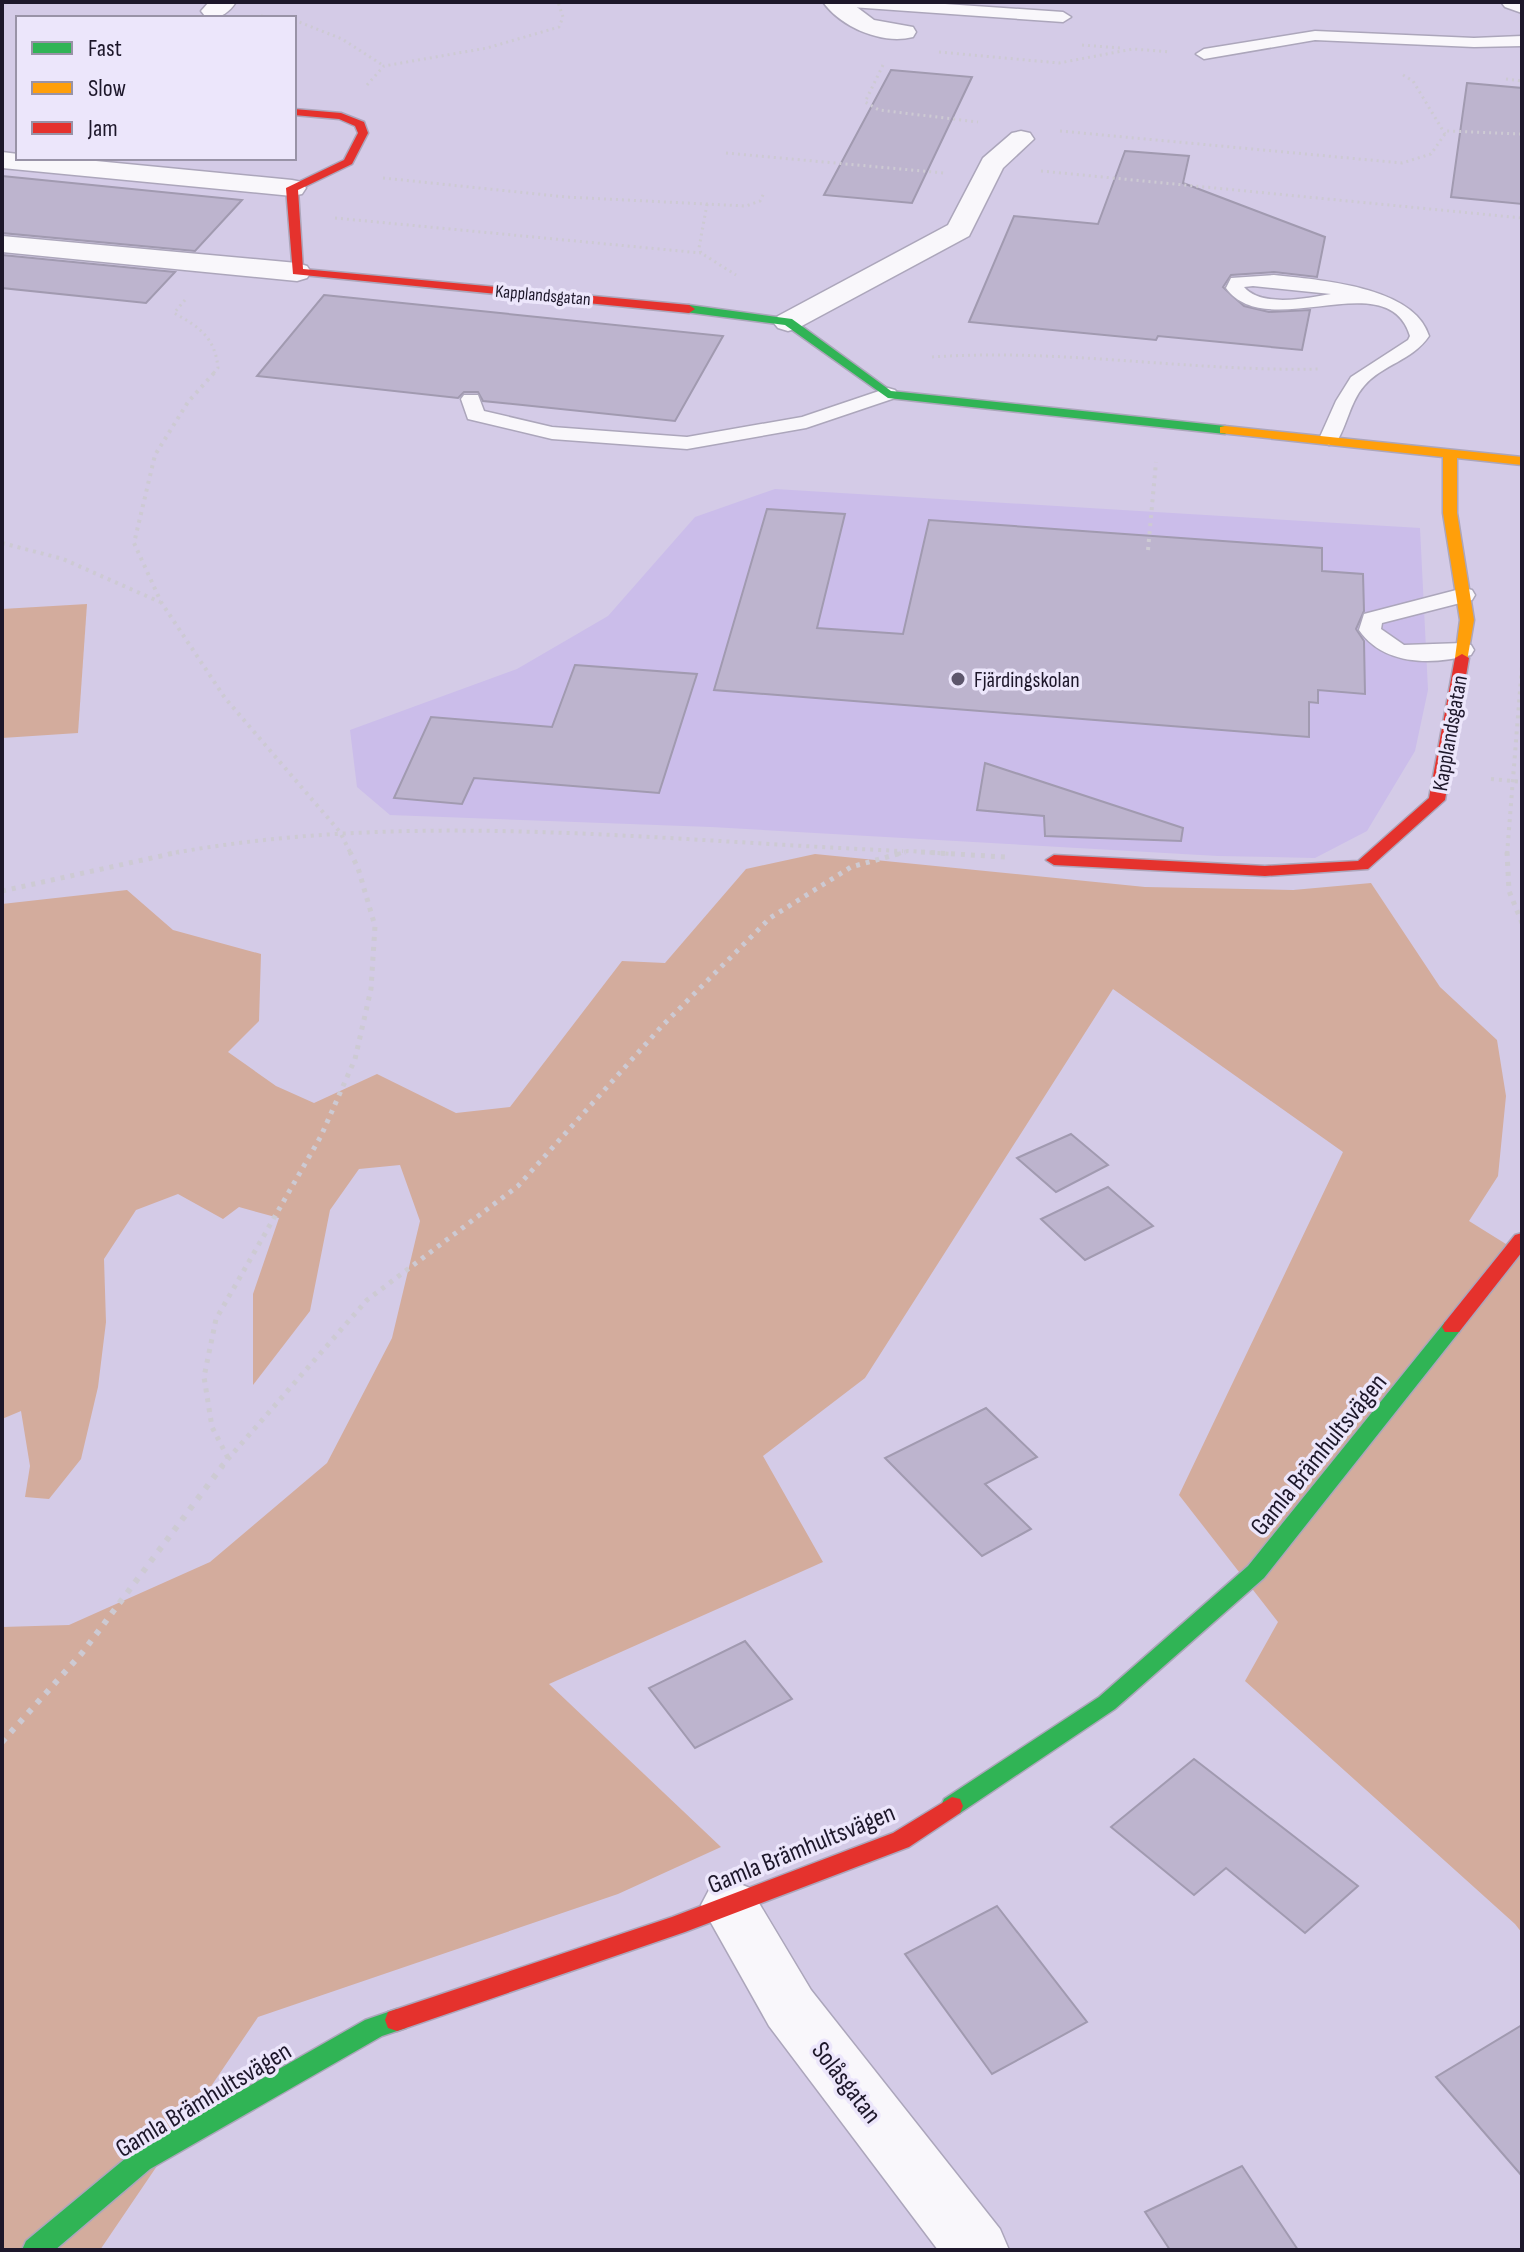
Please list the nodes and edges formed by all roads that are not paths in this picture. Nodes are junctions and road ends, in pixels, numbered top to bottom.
1 (835, 2) edge
2 (851, 2) edge
3 (1513, 2) edge
4 (1522, 6) edge
5 (1063, 17) dead end
6 (904, 32) road end
7 (1522, 41) edge
8 (1204, 54) dead end
9 (296, 112) edge
10 (1024, 133) road end
11 (2, 160) edge
12 (292, 188) junction
13 (2, 244) edge
14 (297, 272) junction
15 (1355, 296) junction
16 (794, 319) junction
17 (888, 394) junction
18 (471, 399) dead end
19 (1329, 439) junction
20 (1450, 452) junction
21 (1522, 461) edge
22 (1464, 595) junction
23 (1463, 650) junction
24 (1054, 860) road end
25 (1522, 1239) edge
26 (730, 1905) junction
27 (35, 2250) edge
28 (977, 2250) edge

1 - 6 street
2 - 5 lane
3 - 4 street
7 - 8 lane
9 - 12 street
10 - 16 street
11 - 12 street
12 - 14 street
13 - 14 street, Kapplandsgatan
14 - 16 street, Kapplandsgatan
15 - 15 lane
15 - 19 lane
16 - 17 street, Kapplandsgatan
17 - 18 lane, Kapplandsgatan
17 - 19 street, Kapplandsgatan
19 - 20 street, Kapplandsgatan
20 - 21 street, Kapplandsgatan
20 - 22 street, Kapplandsgatan
22 - 23 street, Kapplandsgatan
22 - 23 lane
23 - 24 street, Kapplandsgatan
25 - 26 street, Gamla Brämhultsvägen
26 - 27 street, Gamla Brämhultsvägen
26 - 28 street, Solåsgatan

